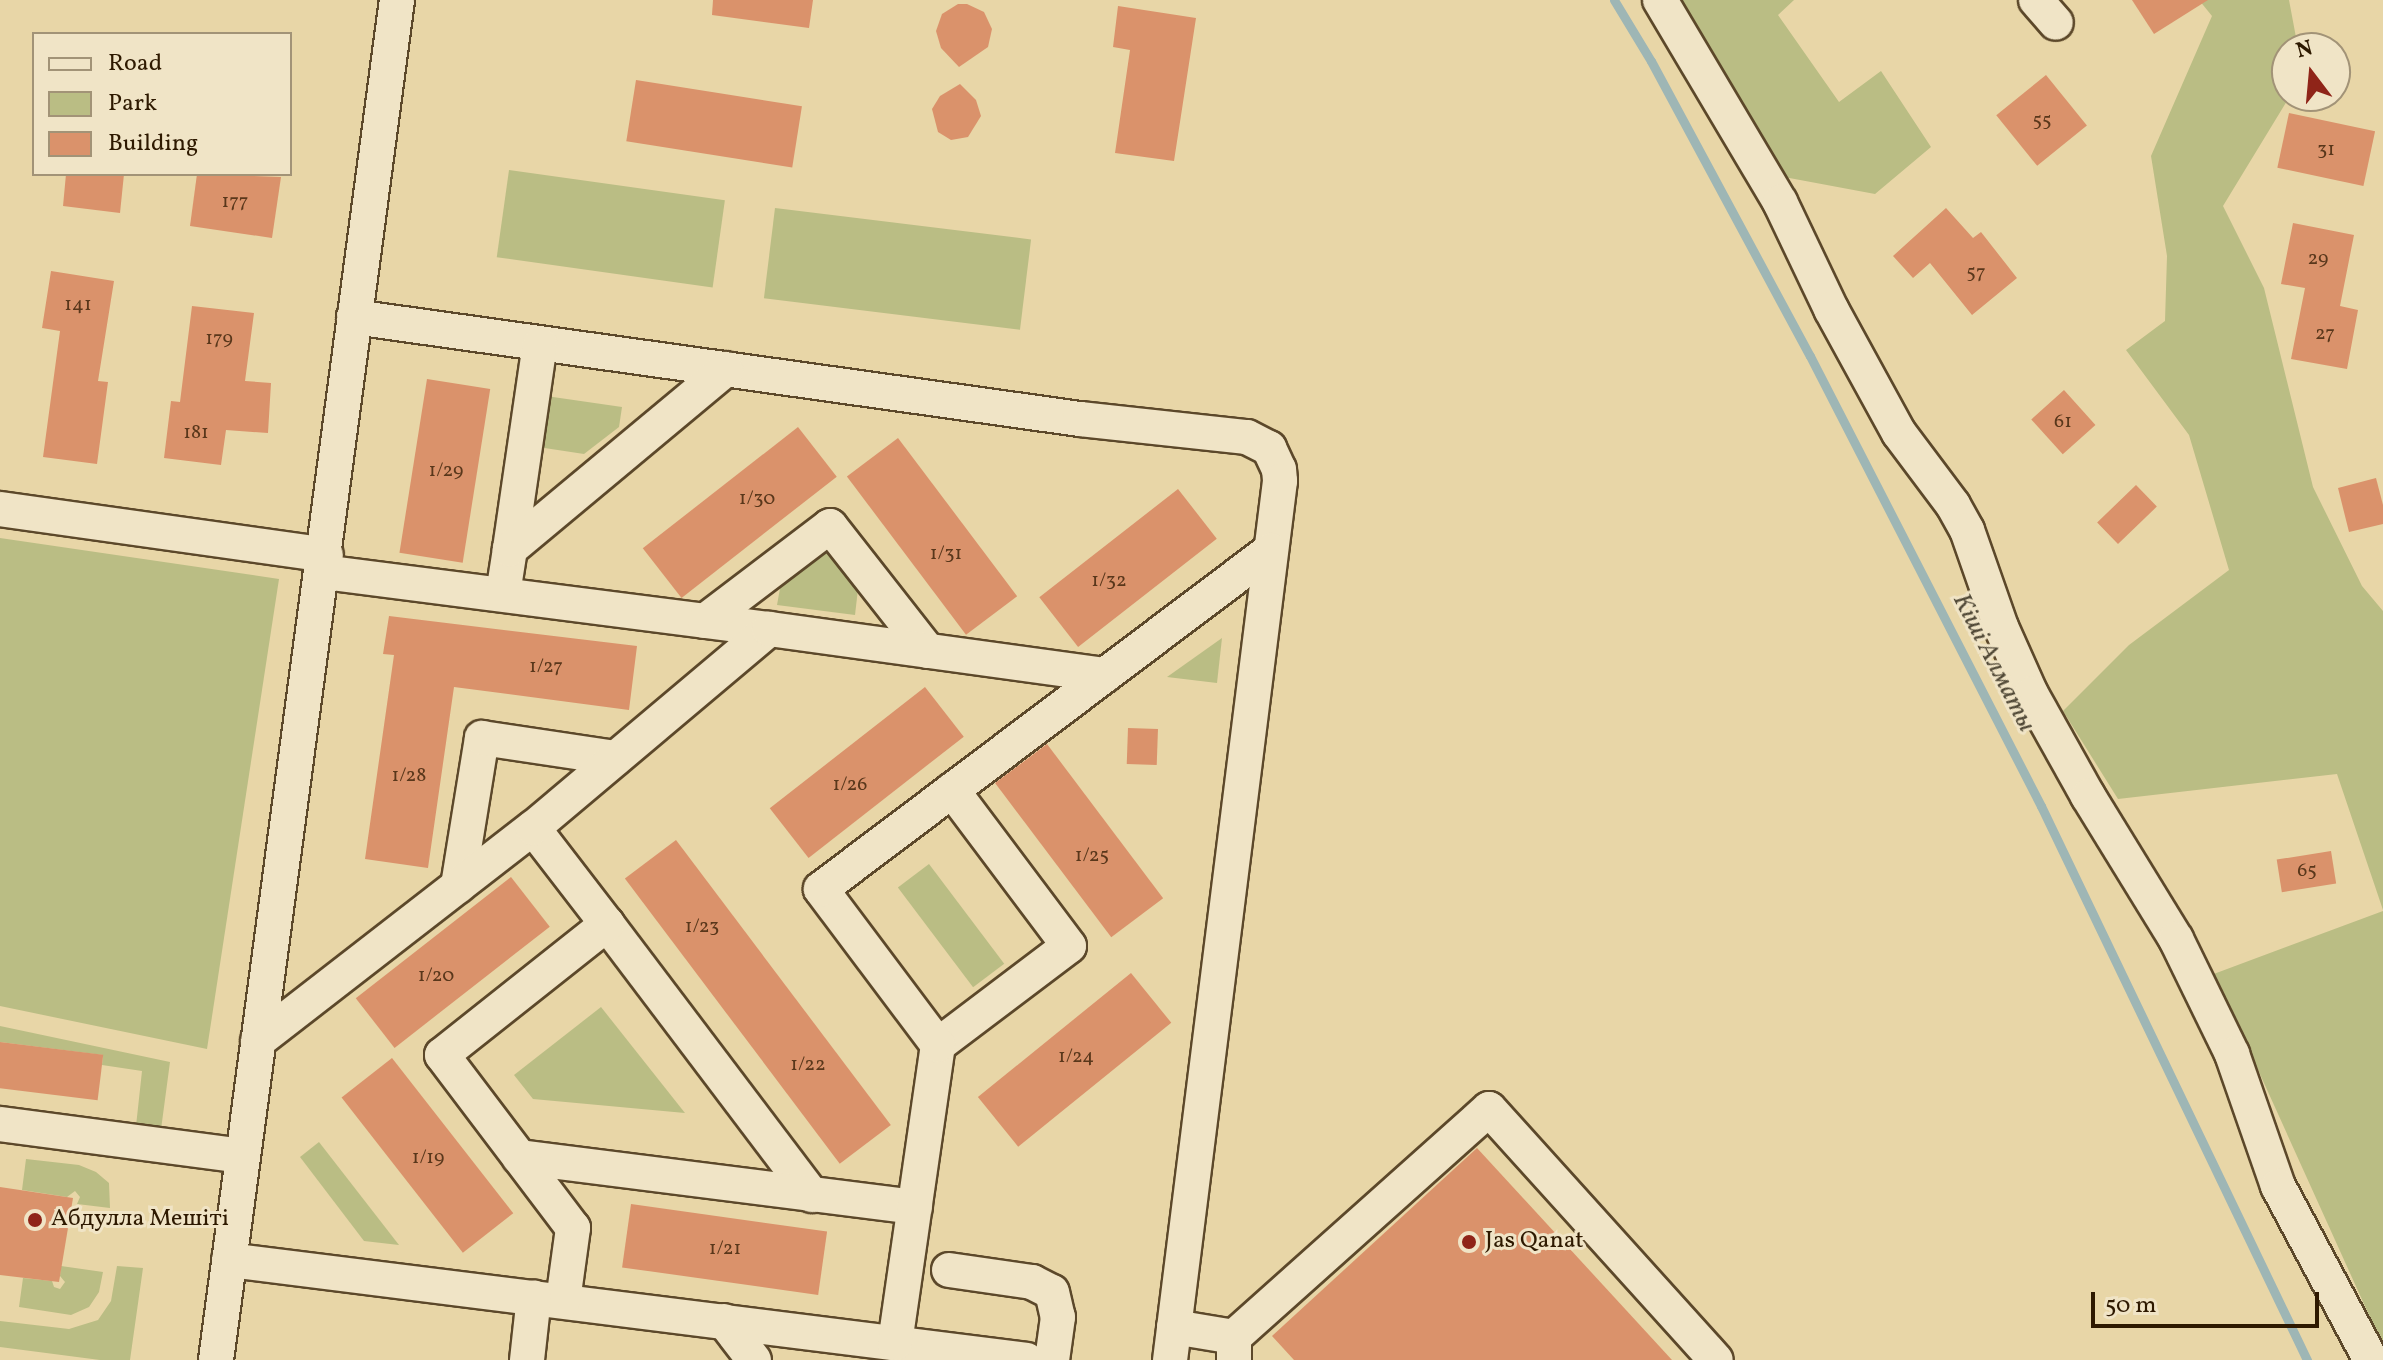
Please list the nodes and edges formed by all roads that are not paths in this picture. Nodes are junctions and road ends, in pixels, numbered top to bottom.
1 (397, 0) edge
2 (1660, 0) edge
3 (354, 317) junction
4 (540, 344) junction
5 (726, 369) junction
6 (0, 509) edge
7 (510, 549) junction
8 (1271, 550) junction
9 (324, 563) junction
10 (503, 594) junction
11 (705, 621) junction
12 (769, 629) junction
13 (928, 651) junction
14 (1105, 675) junction
15 (616, 758) junction
16 (952, 790) junction
17 (533, 828) junction
18 (458, 886) junction
19 (607, 924) junction
20 (258, 1041) junction
21 (938, 1045) junction
22 (0, 1124) edge
23 (242, 1156) junction
24 (519, 1157) junction
25 (584, 1166) junction
26 (812, 1195) junction
27 (915, 1207) junction
28 (573, 1228) junction
29 (229, 1260) junction
30 (949, 1270) dead end
31 (548, 1299) junction
32 (724, 1321) junction
33 (2368, 1324) edge
34 (895, 1343) junction
35 (1172, 1344) edge
36 (1234, 1348) edge
37 (1012, 1359) edge
38 (216, 1360) edge
39 (527, 1360) edge
40 (754, 1360) edge
41 (1052, 1360) edge
42 (1716, 1360) edge
43 (2371, 1360) edge

1 - 3 street
2 - 33 street
3 - 4 street
3 - 9 street
4 - 5 street
4 - 7 street
5 - 7 street
5 - 8 street
6 - 9 street
7 - 10 street
8 - 14 street
8 - 35 street
9 - 10 street
9 - 20 street
10 - 11 street
11 - 12 street
11 - 13 street
12 - 13 street
12 - 15 street
13 - 14 street
14 - 16 street
15 - 17 street
15 - 18 street
16 - 21 street
16 - 21 street
17 - 18 street
17 - 19 street
18 - 20 street
19 - 24 street
19 - 26 street
20 - 23 street
21 - 27 street
22 - 23 street
23 - 29 street
24 - 25 street
24 - 28 street
25 - 26 street
25 - 28 street
26 - 27 street
27 - 34 street
28 - 31 street
29 - 31 street
29 - 38 street
30 - 41 street
31 - 32 street
31 - 39 street
32 - 34 street
32 - 40 street
33 - 43 street
34 - 37 street
35 - 36 street
36 - 42 street

